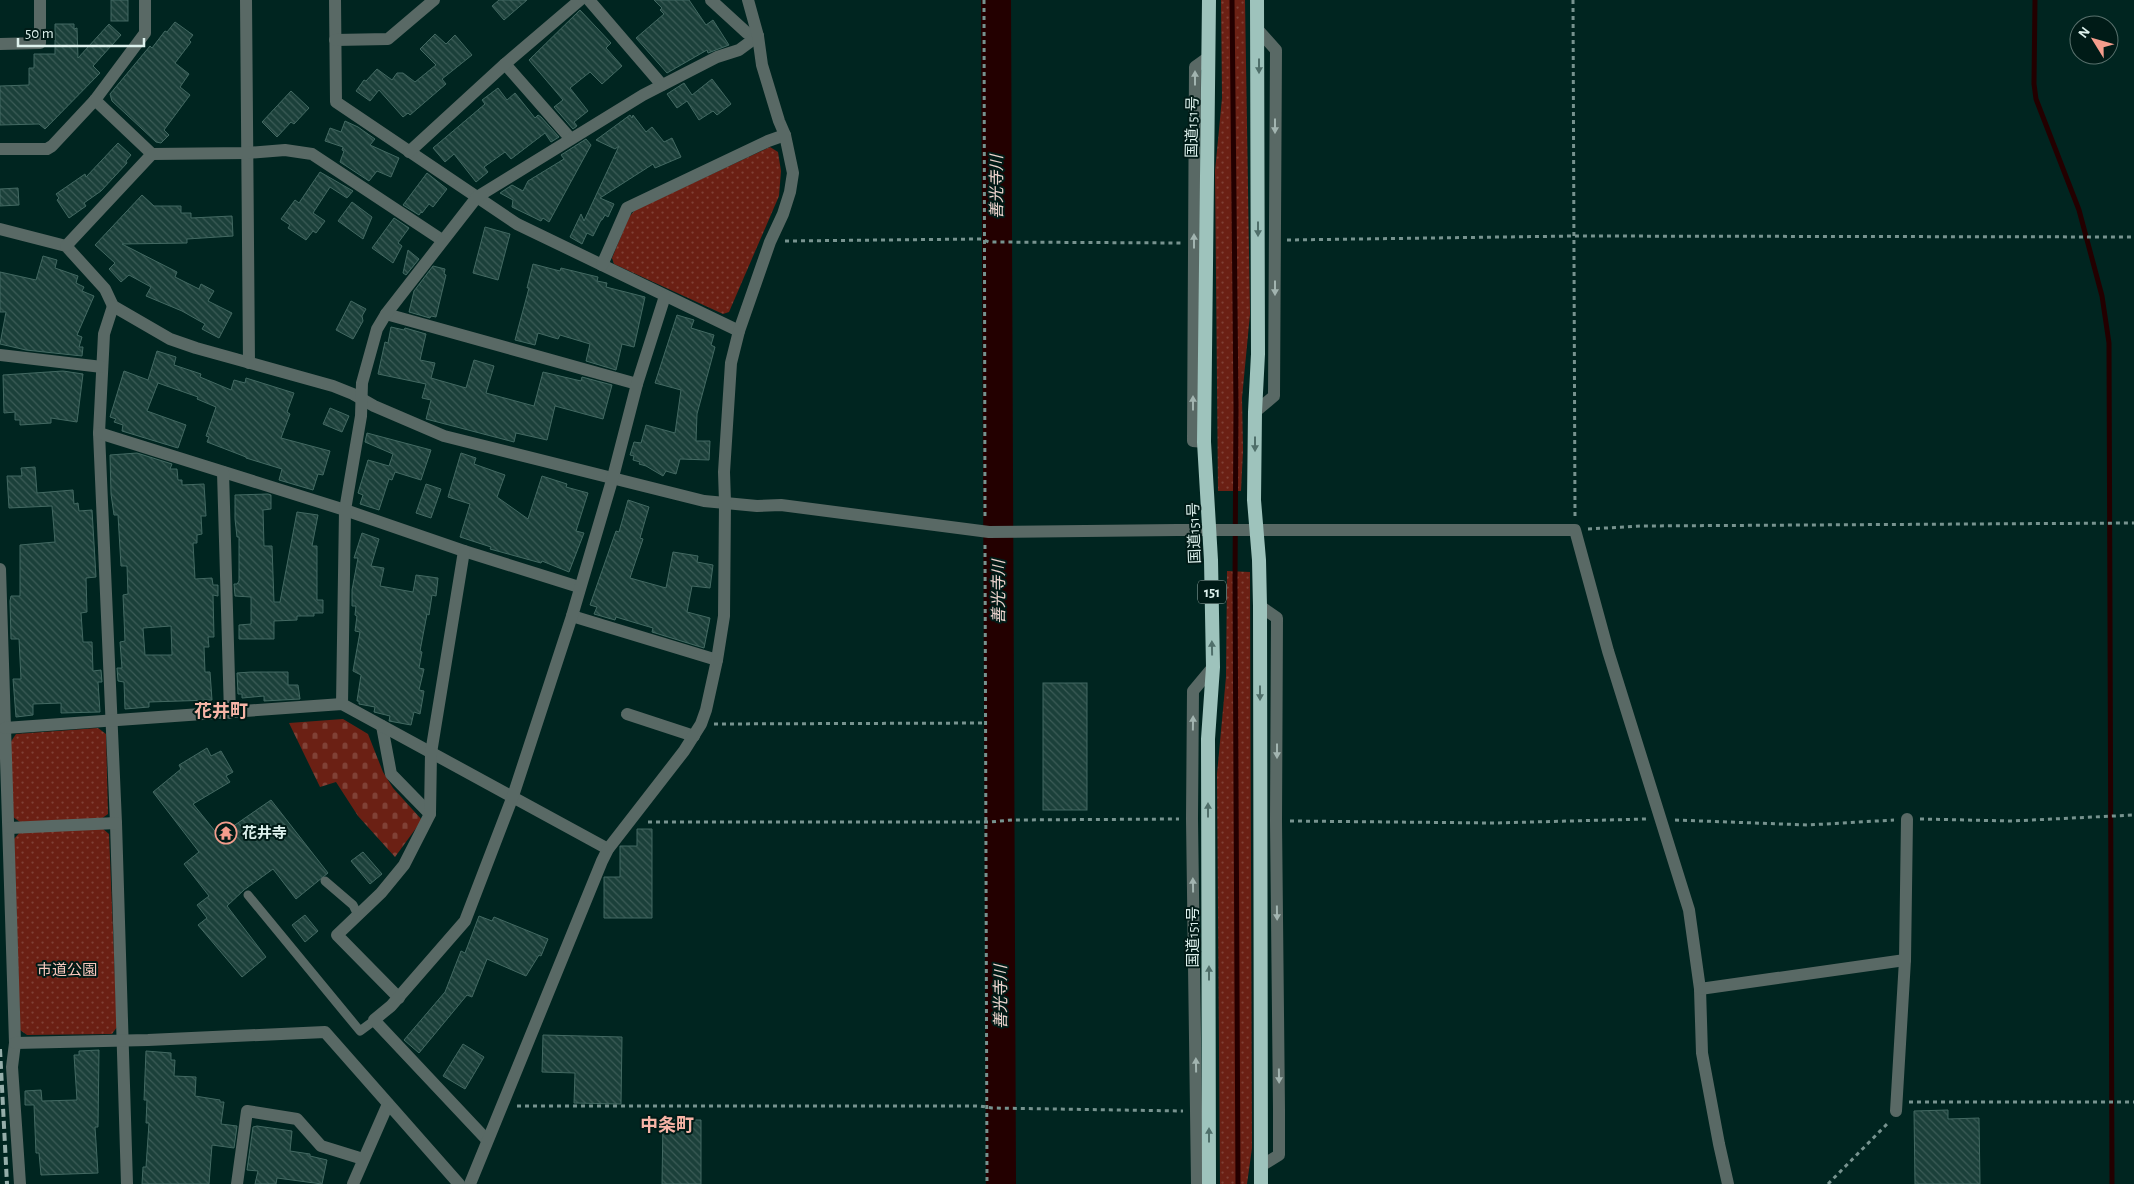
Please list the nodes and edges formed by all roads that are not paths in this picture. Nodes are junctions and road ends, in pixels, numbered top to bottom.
1 (40, 0) edge
2 (145, 0) edge
3 (246, 0) edge
4 (335, 0) edge
5 (434, 0) edge
6 (580, 0) edge
7 (589, 0) edge
8 (711, 0) edge
9 (748, 0) edge
10 (1209, 0) edge
11 (1258, 0) edge
12 (1259, 31) junction
13 (758, 36) junction
14 (335, 40) junction
15 (0, 44) edge
16 (1209, 57) junction
17 (506, 64) junction
18 (662, 85) junction
19 (96, 100) junction
20 (785, 135) junction
21 (570, 138) junction
22 (0, 149) edge
23 (409, 152) junction
24 (152, 154) junction
25 (248, 154) junction
26 (477, 196) junction
27 (0, 230) edge
28 (442, 240) junction
29 (66, 246) junction
30 (602, 265) junction
31 (665, 296) junction
32 (112, 306) junction
33 (386, 314) junction
34 (739, 331) junction
35 (0, 355) edge
36 (249, 363) junction
37 (102, 367) junction
38 (637, 384) junction
39 (361, 399) junction
40 (1255, 412) junction
41 (99, 433) junction
42 (1204, 442) junction
43 (223, 472) junction
44 (613, 477) junction
45 (725, 502) junction
46 (345, 510) junction
47 (1210, 531) junction
48 (1258, 531) junction
49 (464, 551) junction
50 (0, 569) edge
51 (579, 586) junction
52 (1260, 606) junction
53 (572, 616) junction
54 (717, 660) junction
55 (1213, 667) junction
56 (342, 704) junction
57 (230, 713) junction
58 (627, 714) dead end
59 (112, 720) junction
60 (382, 726) junction
61 (5, 728) junction
62 (694, 736) junction
63 (431, 753) junction
64 (513, 796) junction
65 (430, 814) junction
66 (1907, 819) road end
67 (116, 823) junction
68 (9, 828) junction
69 (608, 849) junction
70 (325, 881) dead end
71 (248, 895) dead end
72 (358, 915) junction
73 (1905, 960) junction
74 (1700, 989) junction
75 (399, 998) junction
76 (375, 1020) junction
77 (124, 1040) junction
78 (15, 1043) junction
79 (388, 1104) junction
80 (1896, 1111) road end
81 (487, 1140) junction
82 (363, 1159) junction
83 (1262, 1166) junction
84 (20, 1184) edge
85 (127, 1184) edge
86 (237, 1184) edge
87 (353, 1184) edge
88 (459, 1184) edge
89 (470, 1184) edge
90 (1196, 1184) edge
91 (1209, 1184) edge
92 (1261, 1184) edge
93 (1728, 1184) edge

1 - 15 street
2 - 19 street
3 - 25 street
4 - 14 street
5 - 14 street
6 - 17 street
7 - 18 street
8 - 13 street
9 - 13 street
10 - 16 highway, 国道151号 / 151
11 - 12 highway
12 -> 40 highway
12 -> 40 street
13 - 18 street
13 - 20 street
14 - 23 street
16 - 42 highway, 国道151号 / 151
42 -> 16 street
17 - 21 street
17 - 23 street
18 - 21 street
19 - 22 street
19 - 24 street
20 - 30 street
20 - 34 street
21 - 26 street
23 - 26 street
24 - 25 street
24 - 29 street
25 - 28 street
25 - 36 street
26 - 28 street
26 - 30 street
27 - 29 street
28 - 33 street
29 - 32 street
30 - 31 street
31 - 34 street
31 - 38 street
32 - 36 street
32 - 37 street
33 - 38 street
33 - 39 street
34 - 45 street
35 - 37 street
36 - 39 street
37 - 41 street
38 - 44 street
39 - 44 street
39 - 46 street
40 -> 48 highway
41 - 43 street
41 - 59 street
42 - 47 highway, 国道151号 / 151
43 - 46 street
43 - 57 street
44 - 45 street
44 - 51 street
45 - 47 street
45 - 54 street
46 - 49 street
46 - 56 street
47 - 48 street
55 -> 47 highway, 国道151号 / 151
48 - 52 highway
48 - 74 street
49 - 51 street
49 - 63 street
50 - 61 street
51 - 53 street
52 -> 83 highway
52 -> 83 street
53 - 54 street
53 - 64 street
54 - 62 street
90 -> 55 street
91 -> 55 highway, 国道151号 / 151
56 - 57 street
56 - 60 street
57 - 59 street
58 - 62 street
59 - 61 street
59 - 67 street
60 - 63 street
60 - 65 street
61 - 68 street
62 - 69 street
63 - 64 street
63 - 65 street
64 - 69 street
64 - 75 street
65 - 72 street
66 - 73 street
67 - 68 street
67 - 77 street
68 - 78 street
69 - 81 street
70 - 72 lane
71 - 76 lane
72 - 75 street
73 - 74 street
73 - 80 street
74 - 93 street
75 - 76 street
76 - 81 street
77 - 78 street
77 - 79 street
77 - 85 street
78 - 84 street
79 - 82 street
79 - 88 street
81 - 89 street
82 - 86 street
82 - 87 street
83 - 92 highway

